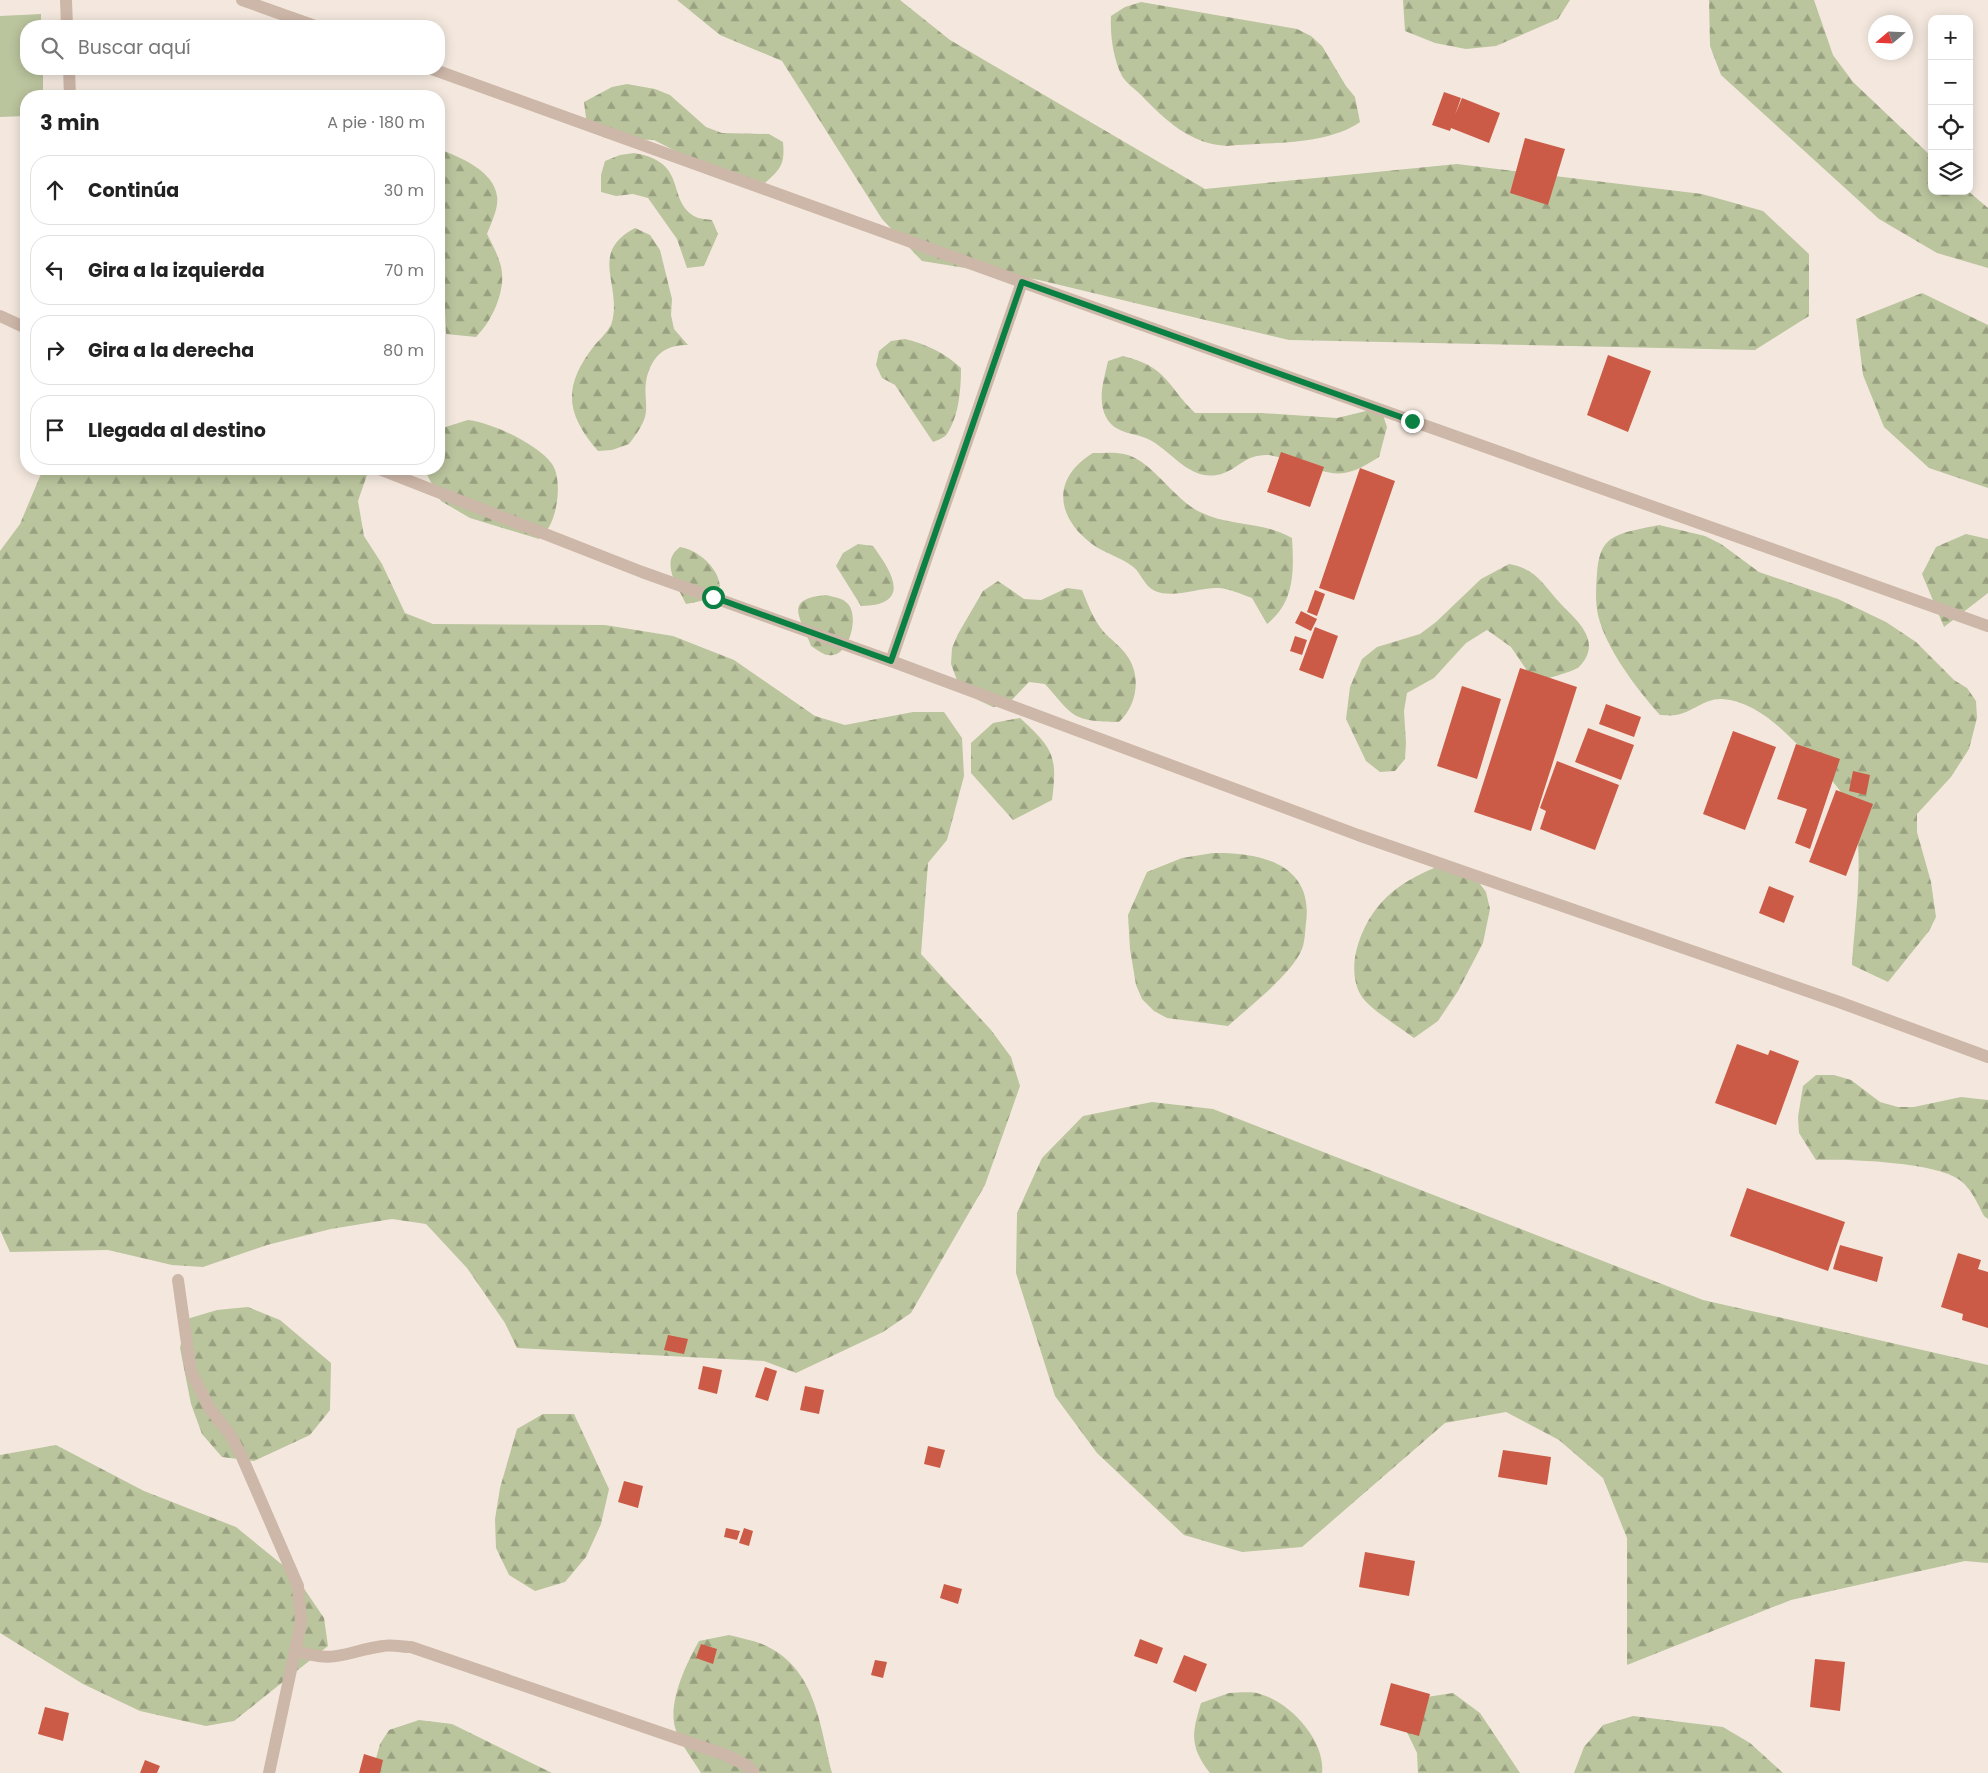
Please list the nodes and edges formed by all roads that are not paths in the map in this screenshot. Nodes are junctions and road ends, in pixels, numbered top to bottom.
1 (66, 0) edge
2 (242, 0) edge
3 (67, 20) edge
4 (298, 20) edge
5 (445, 74) edge
6 (68, 75) edge
7 (70, 90) edge
8 (1022, 282) junction
9 (0, 316) edge
10 (20, 325) edge
11 (394, 475) edge
12 (1988, 626) edge
13 (891, 661) junction
14 (1988, 1057) edge
15 (178, 1280) dead end
16 (295, 1650) junction
17 (269, 1773) edge
18 (754, 1773) edge

1 - 3 street
2 - 4 street
5 - 8 street
6 - 7 street
8 - 12 street
8 - 13 street
9 - 10 street
11 - 13 street
13 - 14 street
15 - 16 street
16 - 17 street
16 - 18 street

